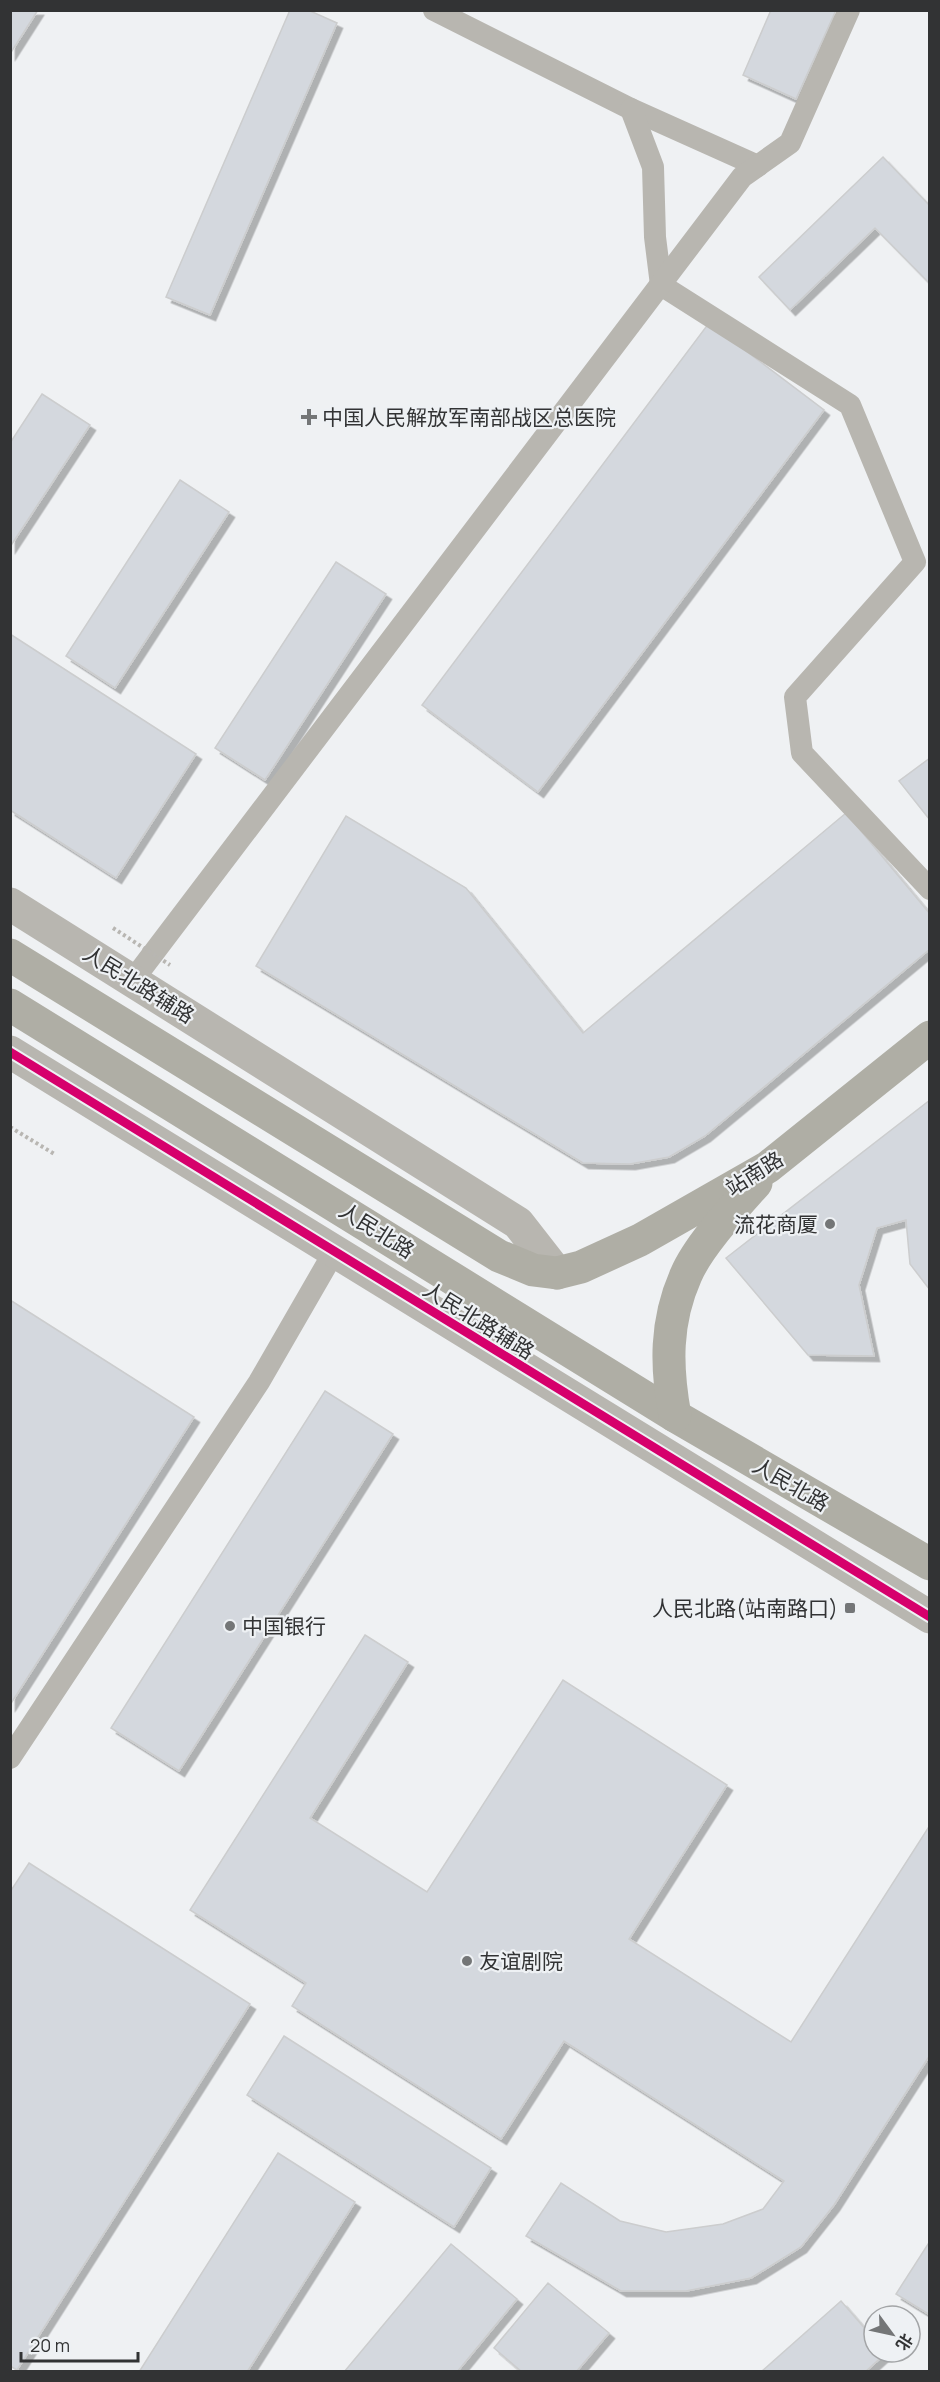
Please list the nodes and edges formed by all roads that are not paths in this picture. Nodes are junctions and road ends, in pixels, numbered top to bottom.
1 (434, 10) edge
2 (849, 10) edge
3 (631, 109) junction
4 (758, 166) junction
5 (661, 285) junction
6 (930, 889) edge
7 (10, 904) edge
8 (10, 955) edge
9 (133, 980) junction
10 (10, 1005) edge
11 (185, 1013) junction
12 (930, 1037) edge
13 (162, 1049) junction
14 (10, 1052) edge
15 (768, 1167) junction
16 (356, 1217) junction
17 (334, 1252) junction
18 (557, 1273) junction
19 (675, 1416) junction
20 (930, 1564) edge
21 (929, 1616) edge
22 (10, 1758) edge

1 - 3 lane
2 - 4 lane
3 - 4 lane
3 - 5 lane
4 - 5 lane
5 - 6 lane
5 - 9 lane
7 - 9 street, 人民北路辅路
8 - 13 main road, 人民北路
9 - 11 street, 人民北路辅路
10 - 16 main road, 人民北路
11 - 13 street
11 - 18 street, 人民北路辅路
12 - 15 main road, 站南路
13 - 18 main road, 人民北路
14 - 17 street, 人民北路辅路
15 - 18 main road, 站南路
15 - 19 main road
16 - 17 street
16 - 19 main road, 人民北路
17 - 21 street, 人民北路辅路
17 - 22 lane
19 - 20 main road, 人民北路

